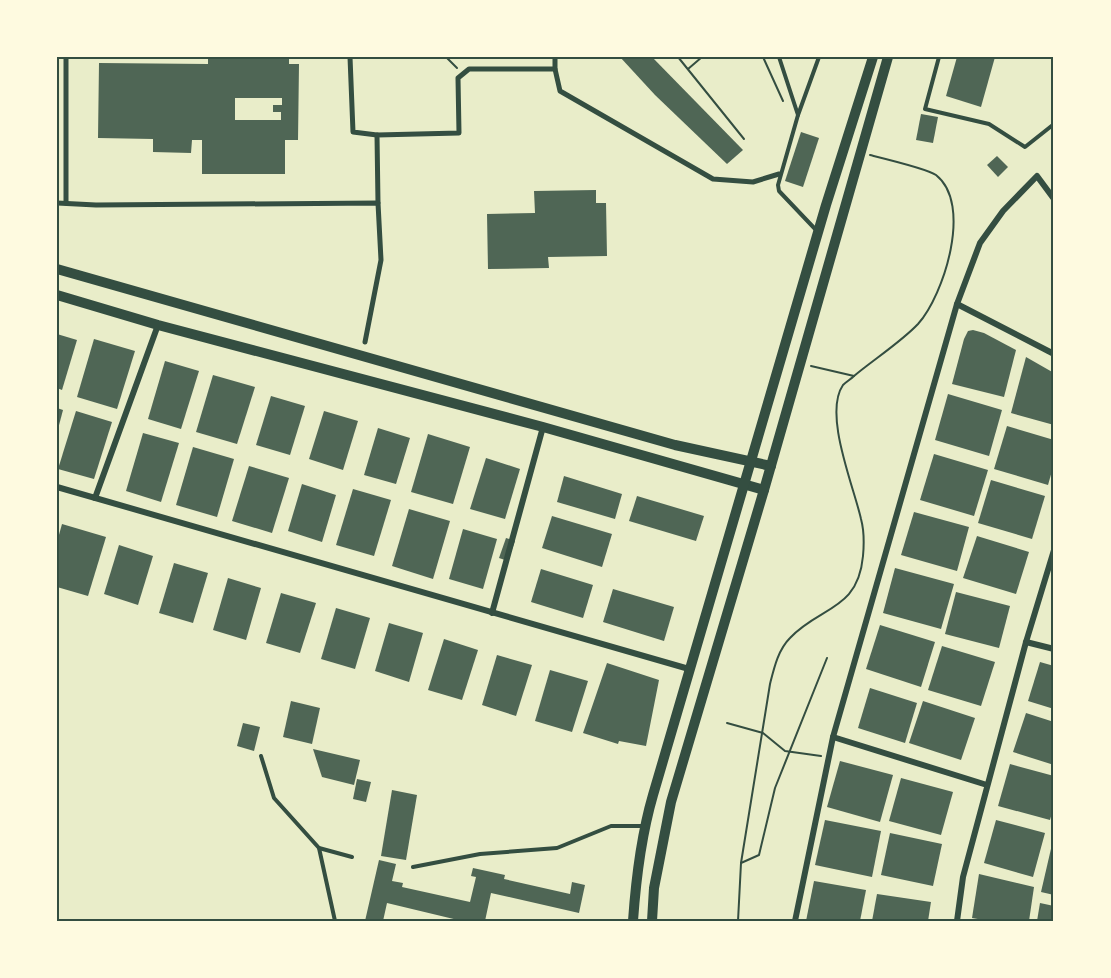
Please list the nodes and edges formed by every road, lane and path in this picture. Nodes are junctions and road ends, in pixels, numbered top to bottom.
1 (66, 57) edge
2 (350, 57) edge
3 (446, 57) edge
4 (555, 57) edge
5 (678, 57) edge
6 (702, 57) edge
7 (763, 57) edge
8 (780, 57) edge
9 (819, 57) edge
10 (873, 57) edge
11 (888, 57) edge
12 (939, 57) edge
13 (555, 69) junction
14 (688, 69) junction
15 (463, 74) junction
16 (786, 105) dead end
17 (798, 115) junction
18 (1054, 124) edge
19 (377, 135) junction
20 (744, 139) dead end
21 (862, 152) junction
22 (779, 174) junction
23 (1054, 199) edge
24 (57, 203) edge
25 (66, 203) junction
26 (378, 203) junction
27 (818, 231) junction
28 (57, 269) edge
29 (57, 295) edge
30 (957, 304) junction
31 (158, 325) junction
32 (365, 342) dead end
33 (1054, 354) edge
34 (800, 364) junction
35 (854, 376) junction
36 (543, 427) junction
37 (751, 461) junction
38 (771, 466) junction
39 (745, 485) junction
40 (57, 487) edge
41 (764, 490) junction
42 (95, 498) junction
43 (1054, 550) edge
44 (492, 613) junction
45 (1026, 642) junction
46 (1054, 650) edge
47 (827, 658) dead end
48 (689, 669) junction
49 (727, 723) dead end
50 (763, 733) junction
51 (833, 737) junction
52 (791, 752) junction
53 (261, 756) dead end
54 (828, 757) junction
55 (987, 785) junction
56 (644, 826) junction
57 (319, 848) junction
58 (352, 857) dead end
59 (741, 863) junction
60 (413, 867) dead end
61 (335, 921) edge
62 (633, 921) edge
63 (652, 921) edge
64 (738, 921) edge
65 (795, 921) edge
66 (957, 921) edge

1 - 25 street
2 - 19 street
3 - 15 path
4 - 13 street
5 - 14 path
6 - 14 path
7 - 16 path
8 - 17 lane
9 - 17 lane
10 - 27 main road
11 - 21 main road
12 - 18 lane
13 - 15 street
13 - 22 street
14 - 20 path
15 - 19 street
17 - 22 lane
19 - 26 street
21 - 34 main road
21 - 35 path
22 - 27 lane
23 - 30 street
24 - 25 street
25 - 26 street
26 - 32 street
27 - 37 main road
28 - 37 main road
29 - 31 main road
30 - 33 street
30 - 51 street
31 - 36 main road
31 - 42 street
34 - 35 path
34 - 38 main road
35 - 50 path
36 - 39 main road
36 - 44 street
37 - 38 main road
37 - 39 main road
38 - 41 main road
39 - 41 main road
39 - 48 main road
40 - 42 street
41 - 63 main road
42 - 44 street
43 - 45 street
44 - 48 street
45 - 46 street
45 - 55 street
47 - 52 path
48 - 56 main road
49 - 50 path
50 - 52 path
50 - 59 path
51 - 54 street
51 - 55 street
52 - 54 path
52 - 59 path
53 - 57 lane
54 - 65 street
55 - 66 street
56 - 60 lane
56 - 62 main road
57 - 58 lane
57 - 61 lane
59 - 64 path

